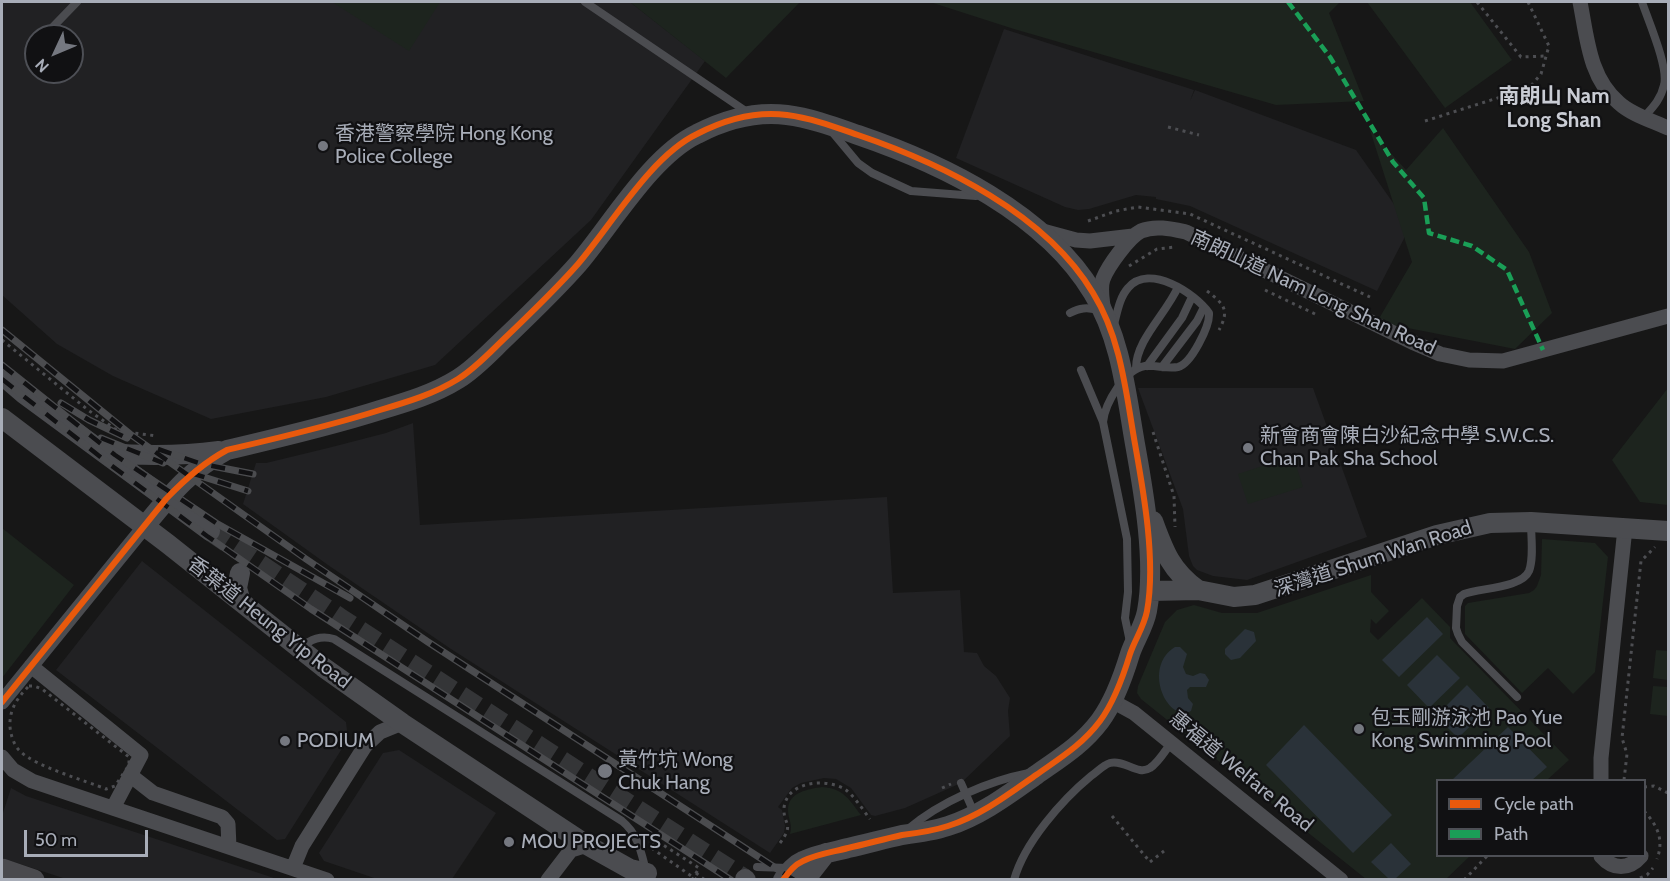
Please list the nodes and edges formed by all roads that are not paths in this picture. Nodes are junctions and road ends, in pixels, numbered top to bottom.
1 (77, 2) edge
2 (585, 2) edge
3 (1580, 2) edge
4 (1642, 2) edge
5 (56, 24) edge
6 (753, 116) junction
7 (1644, 117) junction
8 (820, 122) junction
9 (1668, 128) edge
10 (993, 198) junction
11 (1040, 230) junction
12 (1132, 236) junction
13 (1178, 287) junction
14 (1192, 297) junction
15 (1204, 307) junction
16 (1104, 312) junction
17 (1070, 313) dead end
18 (1668, 316) edge
19 (1112, 332) junction
20 (1147, 366) junction
21 (1162, 367) junction
22 (1081, 370) dead end
23 (2, 375) edge
24 (1130, 375) junction
25 (2, 418) edge
26 (1103, 422) junction
27 (227, 450) junction
28 (105, 453) junction
29 (166, 499) junction
30 (1145, 499) junction
31 (1531, 522) junction
32 (145, 526) junction
33 (1625, 528) junction
34 (210, 531) tunnel mouth
35 (1668, 531) edge
36 (240, 573) dead end
37 (1198, 590) junction
38 (1150, 591) junction
39 (1128, 592) junction
40 (241, 602) junction
41 (299, 649) junction
42 (1132, 649) junction
43 (31, 666) junction
44 (1517, 697) dead end
45 (1112, 701) junction
46 (2, 702) edge
47 (402, 723) junction
48 (1171, 743) junction
49 (2, 757) edge
50 (1601, 758) junction
51 (1043, 770) junction
52 (124, 779) junction
53 (1601, 779) edge
54 (1609, 779) edge
55 (961, 783) dead end
56 (966, 795) junction
57 (113, 808) junction
58 (975, 814) junction
59 (545, 817) junction
60 (900, 836) junction
61 (587, 845) junction
62 (229, 847) junction
63 (1603, 857) edge
64 (1639, 857) edge
65 (293, 868) junction
66 (2, 869) edge
67 (749, 875) edge
68 (794, 875) edge
69 (652, 876) edge
70 (34, 879) edge
71 (327, 879) edge
72 (548, 879) edge
73 (1014, 879) edge
74 (1341, 879) edge

1 - 5 lane
2 - 6 lane
3 - 7 street
4 - 7 lane
6 - 8 street
6 - 27 street
7 - 9 street
8 - 10 street
8 - 10 lane
10 - 11 street
11 - 12 street, 南朗山道 Nam Long Shan Road
11 - 16 street
12 - 16 street
12 - 18 street, 南朗山道 Nam Long Shan Road
13 - 14 lane
13 - 19 lane
13 - 24 lane
14 - 15 lane
14 - 20 lane
15 - 21 lane
15 - 21 lane
16 - 17 lane
16 - 19 street
19 - 24 street
20 - 21 lane
20 - 24 lane
22 - 26 lane
23 - 28 street, 香葉道 Heung Yip Road
24 - 26 lane
24 - 30 street
25 - 32 street, 香葉道 Heung Yip Road
26 - 39 lane
27 - 28 street
27 - 29 street
28 - 29 street, 香葉道 Heung Yip Road
29 - 32 street
29 - 34 street, 香葉道 Heung Yip Road
30 - 37 street
30 - 38 street
31 - 33 street, 深灣道 Shum Wan Road
31 - 37 street, 深灣道 Shum Wan Road
31 - 44 lane
32 - 40 street, 香葉道 Heung Yip Road
32 - 43 street
33 - 35 street, 深灣道 Shum Wan Road
33 - 50 street
36 - 40 street
37 - 38 street, 深灣道 Shum Wan Road
38 - 39 lane
38 - 42 street
39 - 42 lane
40 - 41 street, 香葉道 Heung Yip Road
41 - 47 street, 香葉道 Heung Yip Road
41 - 69 lane
42 - 45 street
43 - 46 street
43 - 52 street
45 - 48 street, 惠福道 Welfare Road
45 - 51 street
47 - 59 street, 香葉道 Heung Yip Road
47 - 65 street
48 - 73 lane
48 - 74 street, 惠福道 Welfare Road
49 - 57 street
50 - 53 street
50 - 54 street
51 - 56 lane
51 - 58 street
52 - 57 street
52 - 62 street
55 - 56 lane
56 - 58 lane
56 - 60 lane
57 - 62 street
58 - 60 street
59 - 61 street, 香葉道 Heung Yip Road
59 - 69 street, 香葉道 Heung Yip Road
60 - 68 street
61 - 69 street, 香葉道 Heung Yip Road
61 - 72 street
62 - 65 street
63 - 64 street
65 - 71 street
66 - 70 main road
67 - 68 lane

